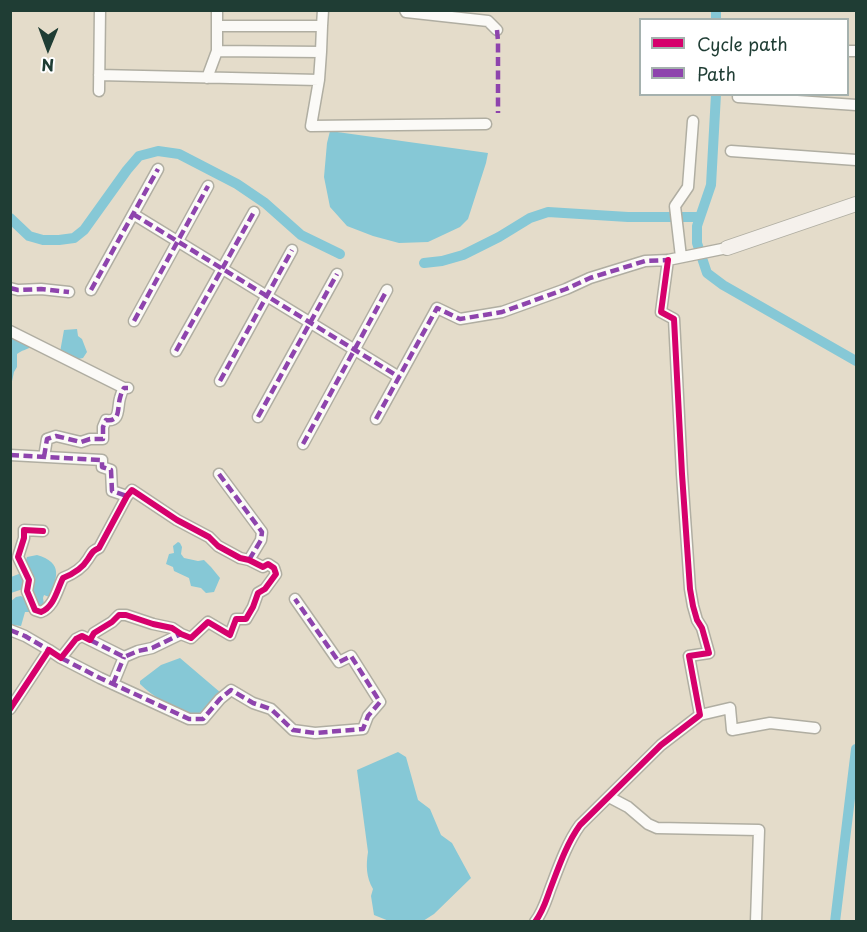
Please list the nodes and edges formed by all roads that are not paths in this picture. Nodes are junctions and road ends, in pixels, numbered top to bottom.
1 (100, 10) edge
2 (217, 10) edge
3 (323, 10) edge
4 (405, 10) edge
5 (217, 26) junction
6 (322, 26) junction
7 (497, 30) dead end
8 (217, 51) junction
9 (321, 52) junction
10 (99, 75) junction
11 (207, 78) junction
12 (319, 80) junction
13 (99, 91) dead end
14 (738, 98) dead end
15 (856, 105) edge
16 (693, 121) dead end
17 (486, 124) dead end
18 (732, 151) dead end
19 (856, 160) edge
20 (158, 169) dead end
21 (208, 186) dead end
22 (856, 204) edge
23 (254, 212) dead end
24 (133, 214) junction
25 (178, 241) junction
26 (727, 249) joint
27 (292, 250) dead end
28 (684, 257) junction
29 (668, 260) junction
30 (222, 268) junction
31 (337, 274) dead end
32 (10, 288) edge
33 (91, 290) dead end
34 (387, 290) dead end
35 (69, 292) dead end
36 (267, 296) junction
37 (134, 321) dead end
38 (310, 322) junction
39 (10, 331) edge
40 (355, 350) junction
41 (176, 351) dead end
42 (399, 377) junction
43 (220, 381) dead end
44 (258, 417) dead end
45 (376, 419) dead end
46 (303, 444) dead end
47 (10, 455) edge
48 (44, 457) junction
49 (219, 474) dead end
50 (127, 495) junction
51 (43, 531) dead end
52 (249, 560) junction
53 (295, 599) dead end
54 (10, 630) edge
55 (181, 634) junction
56 (90, 640) junction
57 (49, 650) junction
58 (124, 657) junction
59 (61, 658) junction
60 (113, 684) junction
61 (12, 706) edge
62 (700, 715) junction
63 (815, 728) dead end
64 (609, 797) junction
65 (535, 921) edge
66 (756, 921) edge

1 - 10 street
2 - 5 street
3 - 6 street
4 - 7 street
5 - 6 street
5 - 8 street
6 - 9 street
8 - 9 street
8 - 11 street
9 - 12 street
10 - 11 street
10 - 13 street
11 - 12 street
12 - 17 street
14 - 15 street
16 - 28 street
18 - 19 street
20 - 24 street
21 - 25 street
22 - 26 street
23 - 30 street
24 - 25 street
24 - 33 street
25 - 30 street
25 - 37 street
26 - 28 street
27 - 36 street
28 - 29 street
29 - 42 street
29 - 62 street
30 - 36 street
30 - 41 street
31 - 38 street
32 - 35 street
34 - 40 street
36 - 38 street
36 - 43 street
38 - 40 street
38 - 44 street
39 - 48 street
40 - 42 street
40 - 46 street
42 - 45 street
47 - 48 street
48 - 50 street
49 - 52 street
50 - 51 street
50 - 52 street
52 - 55 street
53 - 60 street
54 - 57 street
55 - 56 street
55 - 58 street
56 - 58 street
56 - 59 street
57 - 59 street
57 - 61 street
58 - 60 street
59 - 60 street
62 - 63 street
62 - 64 street
64 - 65 street
64 - 66 street

